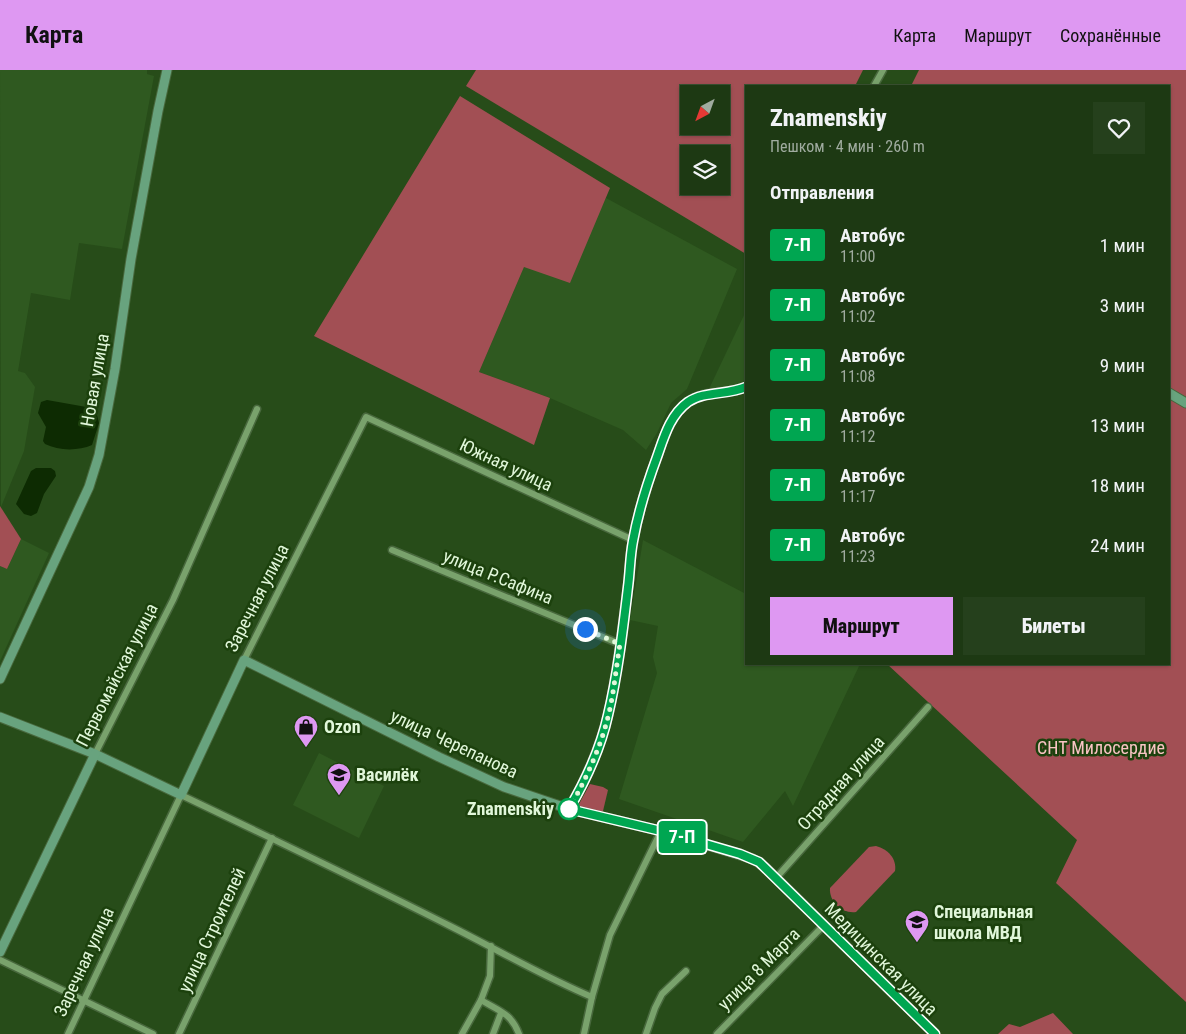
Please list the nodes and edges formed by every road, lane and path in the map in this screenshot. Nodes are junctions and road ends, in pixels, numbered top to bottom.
1 (167, 70) edge
2 (883, 70) edge
3 (875, 85) edge
4 (745, 387) edge
5 (1170, 395) edge
6 (1186, 403) edge
7 (257, 410) dead end
8 (366, 418) joint
9 (633, 540) junction
10 (392, 550) dead end
11 (620, 644) junction
12 (244, 660) junction
13 (0, 679) edge
14 (928, 707) dead end
15 (0, 717) edge
16 (96, 754) junction
17 (181, 795) junction
18 (569, 809) junction
19 (661, 831) junction
20 (272, 838) junction
21 (776, 878) junction
22 (805, 907) joint
23 (824, 925) junction
24 (490, 946) junction
25 (0, 952) edge
26 (0, 960) edge
27 (686, 971) dead end
28 (592, 997) junction
29 (481, 1000) junction
30 (83, 1001) junction
31 (501, 1013) junction
32 (68, 1034) edge
33 (153, 1034) edge
34 (179, 1034) edge
35 (462, 1034) edge
36 (493, 1034) edge
37 (519, 1034) edge
38 (584, 1034) edge
39 (646, 1034) edge
40 (717, 1034) edge
41 (935, 1034) edge

1 - 13 main road, Новая улица
2 - 3 street
4 - 9 main road
5 - 6 main road
7 - 16 street, Первомайская улица
8 - 9 street, Южная улица
8 - 12 street, Заречная улица
9 - 11 main road
10 - 11 street, улица Р.Сафина
11 - 18 main road
12 - 17 main road, Заречная улица
12 - 18 main road, улица Черепанова
14 - 21 street, Отрадная улица
15 - 16 main road
16 - 17 main road
16 - 25 main road, Первомайская улица
17 - 20 street
17 - 30 street, Заречная улица
18 - 19 main road, улица Черепанова
19 - 21 main road, улица Черепанова
19 - 28 street
20 - 24 street
20 - 34 street, улица Строителей
21 - 22 main road, улица Черепанова
22 - 23 main road, Медицинская улица
23 - 40 street, улица 8 Марта
23 - 41 main road, Медицинская улица
24 - 28 street
24 - 29 street
26 - 30 street
27 - 39 street
28 - 38 street
29 - 31 street
29 - 35 street
30 - 32 street, Заречная улица
30 - 33 street
31 - 36 street
31 - 37 street

